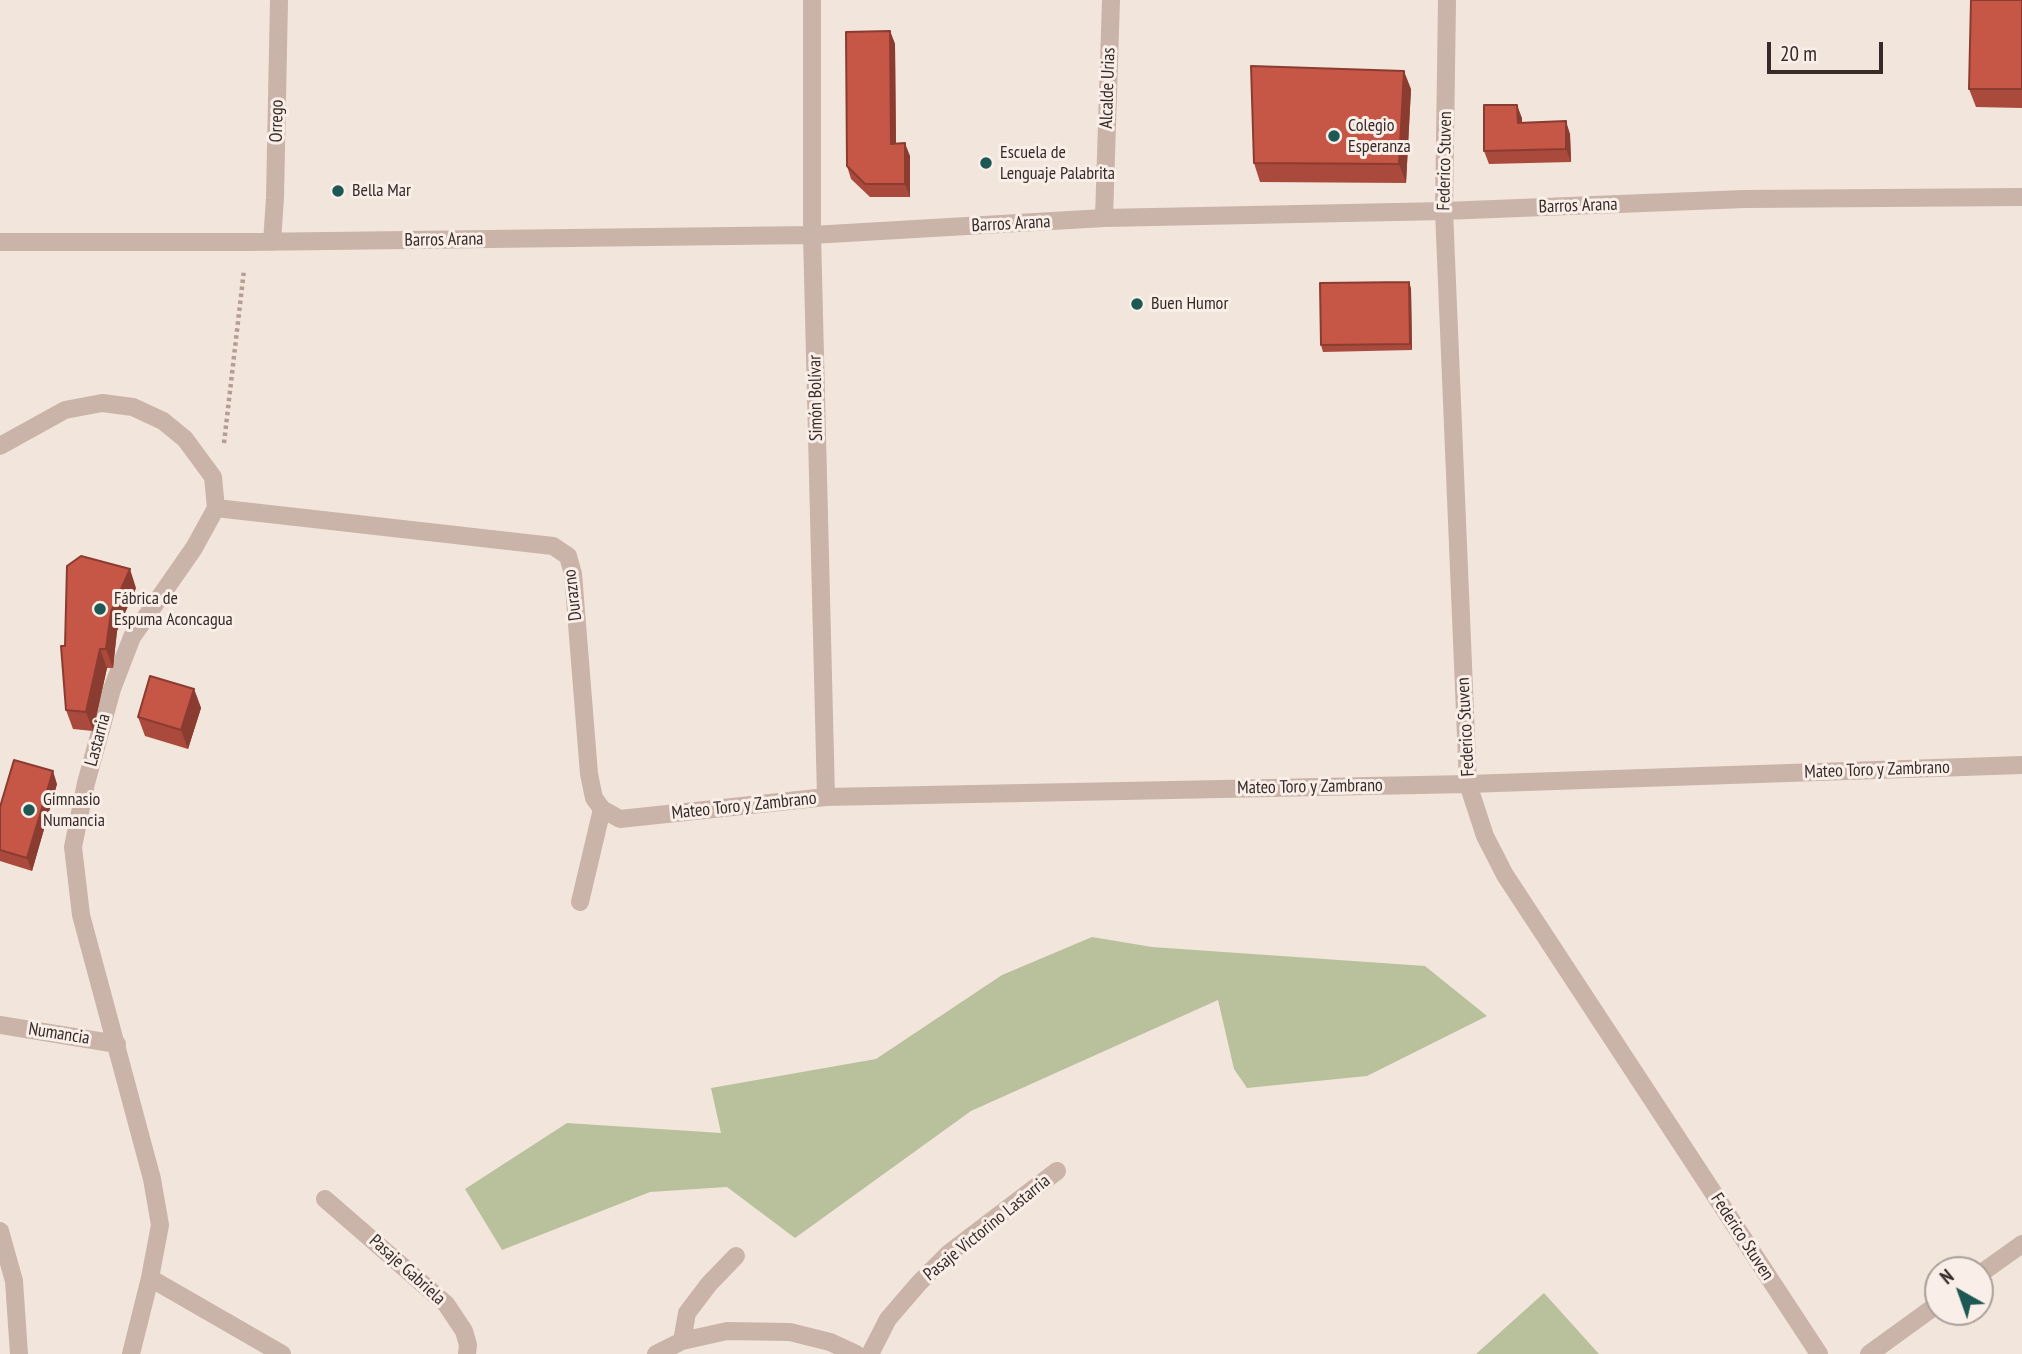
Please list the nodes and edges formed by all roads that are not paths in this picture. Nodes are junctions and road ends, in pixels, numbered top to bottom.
1 (279, 0) edge
2 (812, 0) edge
3 (1111, 0) edge
4 (1447, 0) edge
5 (2022, 197) edge
6 (1444, 211) junction
7 (1104, 218) junction
8 (812, 235) junction
9 (0, 242) edge
10 (272, 242) junction
11 (0, 446) edge
12 (216, 508) junction
13 (2022, 765) edge
14 (1468, 784) junction
15 (826, 797) junction
16 (602, 809) junction
17 (580, 902) dead end
18 (0, 1025) edge
19 (117, 1044) junction
20 (1057, 1171) dead end
21 (326, 1199) dead end
22 (0, 1231) edge
23 (2022, 1244) edge
24 (736, 1256) dead end
25 (1994, 1264) edge
26 (150, 1279) junction
27 (1924, 1314) edge
28 (682, 1341) junction
29 (19, 1354) edge
30 (131, 1354) edge
31 (282, 1354) edge
32 (467, 1354) edge
33 (656, 1354) edge
34 (856, 1354) edge
35 (870, 1354) edge
36 (1819, 1354) edge
37 (1869, 1354) edge

1 - 10 street, Orrego
2 - 8 street, Simón Bolívar
3 - 7 street, Alcalde Urias
4 - 6 street, Federico Stuven
5 - 6 street, Barros Arana
6 - 7 street, Barros Arana
6 - 14 street, Federico Stuven
7 - 8 street, Barros Arana
8 - 10 street, Barros Arana
8 - 15 street, Simón Bolívar
9 - 10 street, Barros Arana
11 - 12 street
12 - 16 street, Durazno
12 - 19 street, Lastarria
13 - 14 street, Mateo Toro y Zambrano
14 - 15 street, Mateo Toro y Zambrano
14 - 36 street, Federico Stuven
15 - 16 street, Mateo Toro y Zambrano
16 - 17 street
18 - 19 street, Numancia
19 - 26 street, Lastarria
20 - 35 street, Pasaje Victorino Lastarria
21 - 32 street, Pasaje Gabriela
22 - 29 street
23 - 25 street
24 - 28 street
26 - 30 street, Lastarria
26 - 31 street
27 - 37 street
28 - 33 street
28 - 34 street

